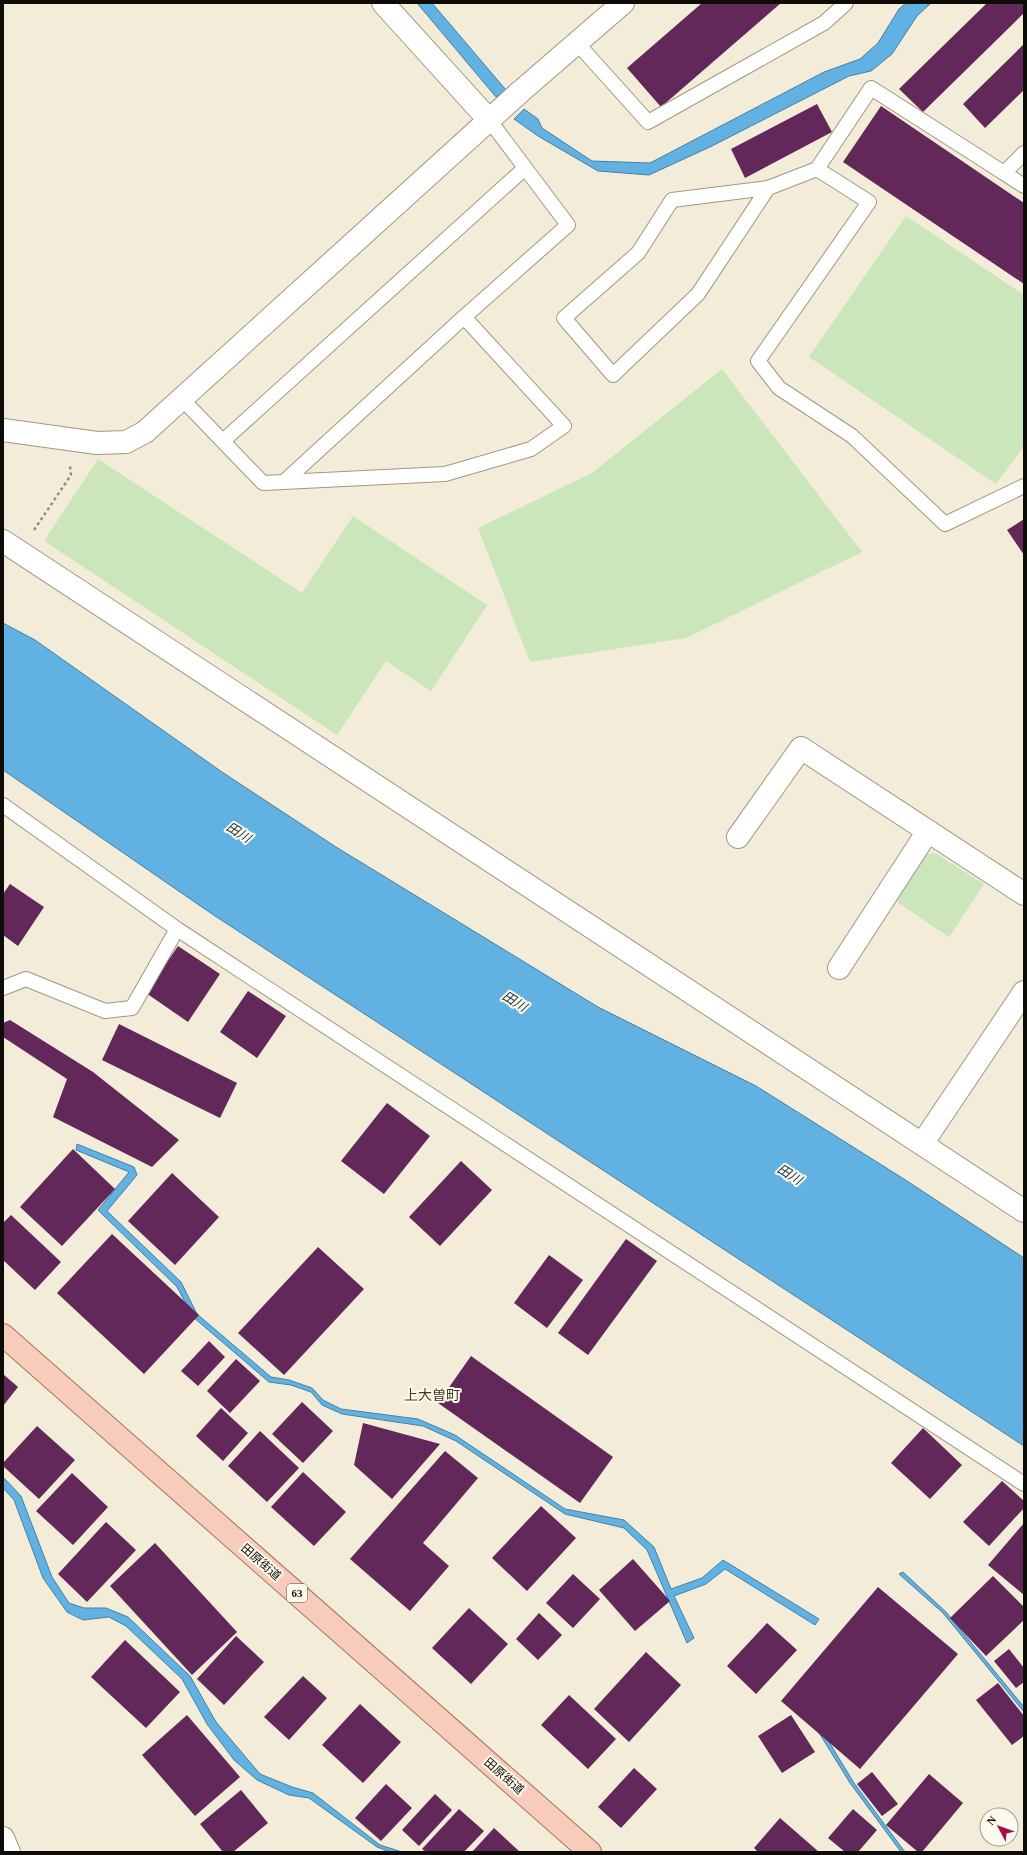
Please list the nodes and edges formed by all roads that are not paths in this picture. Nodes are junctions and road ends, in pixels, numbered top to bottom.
1 (383, 3) edge
2 (623, 3) edge
3 (846, 3) edge
4 (577, 43) junction
5 (490, 121) junction
6 (1024, 153) edge
7 (525, 168) junction
8 (817, 169) junction
9 (1004, 173) junction
10 (1024, 186) edge
11 (768, 188) junction
12 (464, 317) junction
13 (182, 399) junction
14 (3, 430) edge
15 (222, 441) junction
16 (286, 482) junction
17 (1024, 486) edge
18 (3, 541) edge
19 (3, 805) edge
20 (928, 831) junction
21 (738, 837) dead end
22 (1024, 894) edge
23 (177, 929) junction
24 (839, 968) dead end
25 (3, 988) edge
26 (1024, 992) edge
27 (922, 1144) junction
28 (1024, 1211) edge
29 (3, 1335) edge
30 (1024, 1484) edge
31 (3, 1838) edge
32 (9, 1852) edge
33 (590, 1852) edge

1 - 5 street
2 - 4 street
3 - 4 lane
4 - 5 street
5 - 7 lane
5 - 13 street
6 - 9 lane
7 - 12 lane
7 - 15 lane
8 - 9 lane
8 - 11 lane
8 - 17 lane
9 - 10 lane
11 - 11 lane
12 - 16 lane
12 - 16 lane
13 - 14 street
13 - 15 lane
15 - 16 lane
18 - 27 street
19 - 23 lane
20 - 21 street
20 - 22 street
20 - 24 street
23 - 25 lane
23 - 30 lane
26 - 27 street
27 - 28 street
29 - 33 main road, 田原街道 / 63
31 - 32 street

